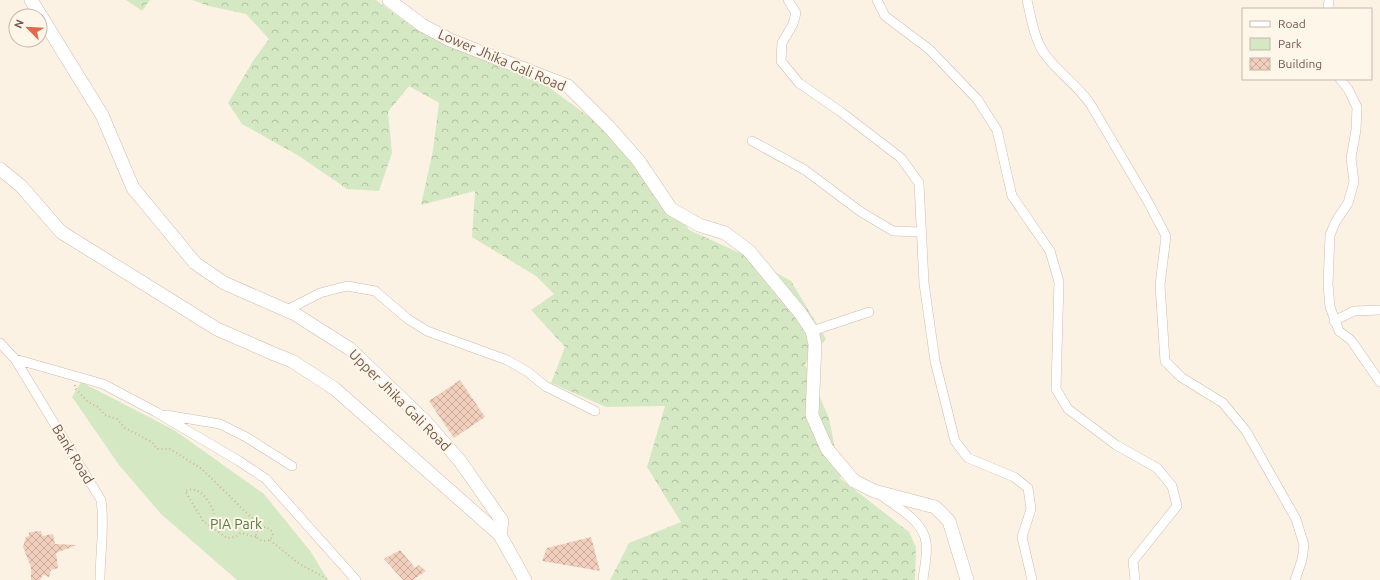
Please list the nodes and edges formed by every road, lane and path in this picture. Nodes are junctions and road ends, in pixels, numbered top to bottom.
1 (31, 0) edge
2 (390, 0) edge
3 (788, 0) edge
4 (877, 0) edge
5 (1027, 0) edge
6 (1341, 80) edge
7 (752, 141) dead end
8 (0, 169) edge
9 (921, 232) junction
10 (287, 310) junction
11 (1380, 310) edge
12 (869, 312) dead end
13 (1334, 321) junction
14 (812, 331) junction
15 (0, 343) edge
16 (15, 358) junction
17 (78, 376) junction
18 (1380, 382) edge
19 (596, 411) dead end
20 (161, 414) junction
21 (292, 466) dead end
22 (874, 491) junction
23 (213, 526) junction
24 (261, 527) junction
25 (500, 535) junction
26 (256, 537) junction
27 (270, 540) junction
28 (100, 580) edge
29 (329, 580) edge
30 (356, 580) edge
31 (525, 580) edge
32 (923, 580) edge
33 (967, 580) edge
34 (1032, 580) edge
35 (1135, 580) edge
36 (1295, 580) edge

1 - 10 main road, Upper Jhika Gali Road
2 - 14 main road, Lower Jhika Gali Road
3 - 9 street
4 - 35 street
5 - 36 street
6 - 13 street
7 - 9 street
8 - 25 main road
9 - 34 street
10 - 19 street
10 - 25 main road, Upper Jhika Gali Road
11 - 13 street
12 - 14 street
13 - 18 street
14 - 22 main road, Lower Jhika Gali Road
15 - 16 street, Bank Road
16 - 17 street
16 - 28 street, Bank Road
17 - 20 street
17 - 24 path
20 - 21 street
20 - 30 street
22 - 32 street
22 - 33 main road, Lower Jhika Gali Road
23 - 23 path
23 - 26 path
24 - 26 path
24 - 27 path
25 - 31 main road, Upper Jhika Gali Road
26 - 27 path
27 - 29 path

